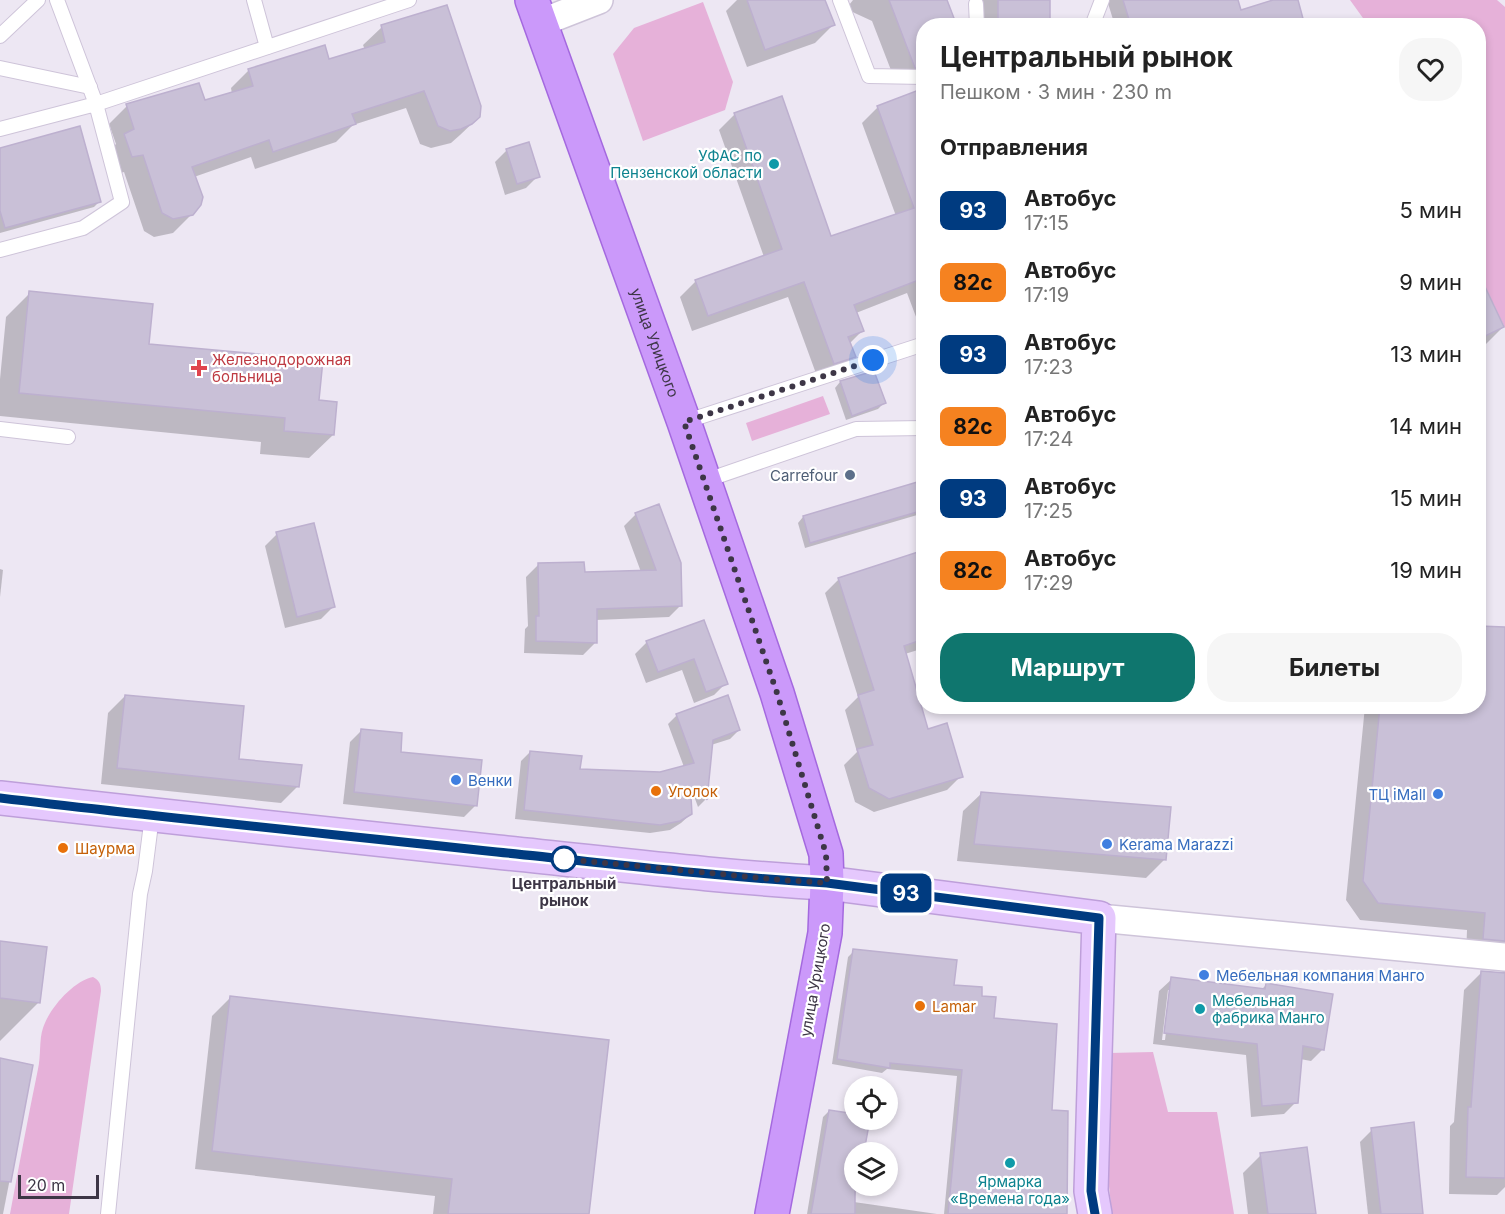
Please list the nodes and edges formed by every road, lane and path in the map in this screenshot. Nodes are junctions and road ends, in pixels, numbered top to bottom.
1 (38, 0) edge
2 (57, 0) edge
3 (254, 0) edge
4 (409, 0) edge
5 (599, 0) edge
6 (840, 0) edge
7 (1102, 0) edge
8 (976, 4) dead end
9 (536, 11) edge
10 (977, 18) edge
11 (1095, 18) edge
12 (0, 36) edge
13 (267, 47) junction
14 (0, 68) edge
15 (916, 77) edge
16 (90, 87) junction
17 (96, 104) junction
18 (0, 129) edge
19 (0, 250) edge
20 (916, 347) edge
21 (684, 422) junction
22 (916, 428) edge
23 (0, 429) edge
24 (69, 437) dead end
25 (704, 482) junction
26 (0, 798) edge
27 (152, 816) junction
28 (827, 883) junction
29 (1099, 918) junction
30 (1505, 957) edge
31 (108, 1214) edge
32 (772, 1214) edge
33 (1095, 1214) edge

1 - 12 lane
2 - 16 lane
3 - 13 lane
4 - 13 lane
5 - 9 street
6 - 15 lane
7 - 11 lane
8 - 10 lane
9 - 21 main road, улица Урицкого
13 - 17 lane
14 - 16 lane
16 - 17 lane
17 - 18 lane
17 - 19 lane
20 - 21 lane
21 - 25 main road, улица Урицкого
22 - 25 lane
23 - 24 lane
25 - 28 main road, улица Урицкого
26 - 27 main road
27 - 28 main road
27 - 31 lane
28 - 29 main road
28 - 32 main road, улица Урицкого
29 - 30 street
29 - 33 main road

